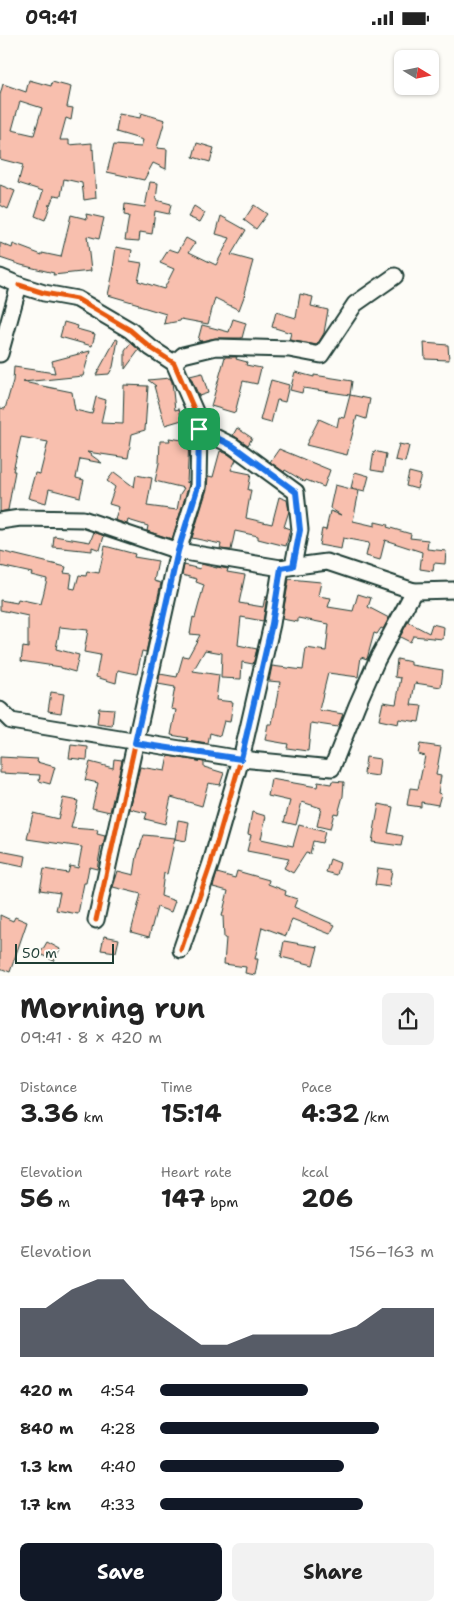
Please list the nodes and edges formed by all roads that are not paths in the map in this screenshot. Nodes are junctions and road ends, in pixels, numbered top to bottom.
1 (395, 276) dead end
2 (0, 277) edge
3 (19, 285) junction
4 (0, 354) edge
5 (174, 363) junction
6 (199, 429) junction
7 (0, 521) edge
8 (178, 551) junction
9 (281, 568) junction
10 (454, 590) edge
11 (414, 591) junction
12 (0, 710) edge
13 (135, 743) junction
14 (241, 759) junction
15 (96, 920) dead end
16 (180, 950) dead end

1 - 5 street
2 - 3 street
3 - 4 street
3 - 5 street
5 - 6 street
6 - 8 street
6 - 9 street
7 - 8 street
8 - 9 street
8 - 13 street
9 - 11 street
9 - 14 street
10 - 11 street
11 - 14 street
12 - 13 street
13 - 14 street
13 - 15 street
14 - 16 street

